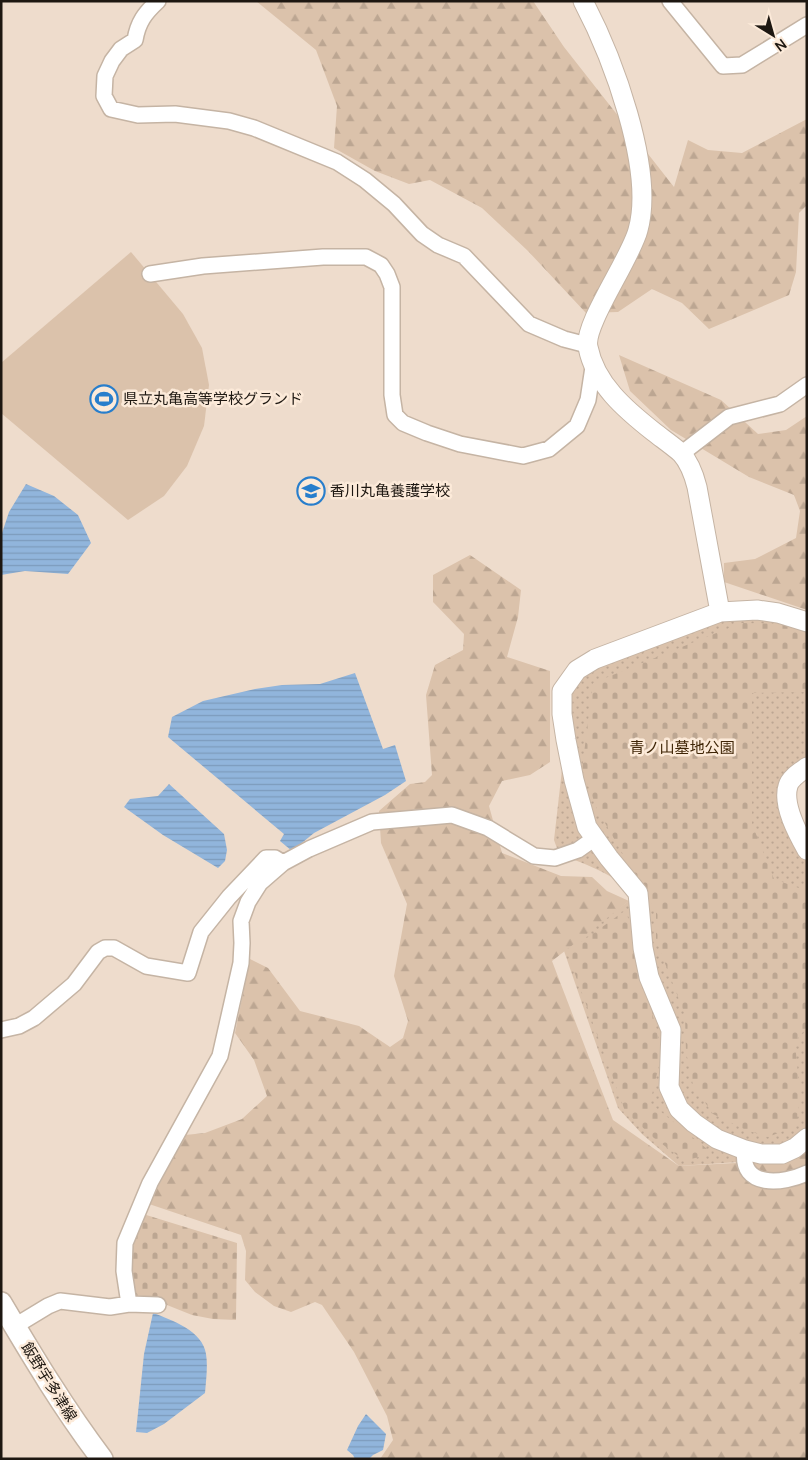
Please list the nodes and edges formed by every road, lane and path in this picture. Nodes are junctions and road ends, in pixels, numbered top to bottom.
1 (158, 1) edge
2 (582, 1) edge
3 (670, 1) edge
4 (807, 25) edge
5 (150, 274) dead end
6 (587, 345) junction
7 (593, 367) junction
8 (807, 384) edge
9 (682, 454) junction
10 (720, 612) junction
11 (807, 622) edge
12 (807, 767) edge
13 (595, 838) junction
14 (807, 850) edge
15 (283, 862) junction
16 (1, 1030) edge
17 (807, 1138) edge
18 (745, 1150) junction
19 (807, 1173) edge
20 (1, 1303) edge
21 (129, 1304) junction
22 (158, 1305) dead end
23 (15, 1326) junction
24 (102, 1459) edge

1 - 6 street
2 - 6 street
3 - 4 street
5 - 7 street
6 - 7 street
7 - 9 street
8 - 9 street
9 - 10 street
10 - 11 street
10 - 13 street
12 - 14 street
13 - 15 street
13 - 18 street
15 - 16 street
15 - 21 street
17 - 18 street
18 - 19 street
20 - 23 main road, 飯野宇多津線
21 - 22 street
21 - 23 street
23 - 24 main road, 飯野宇多津線

